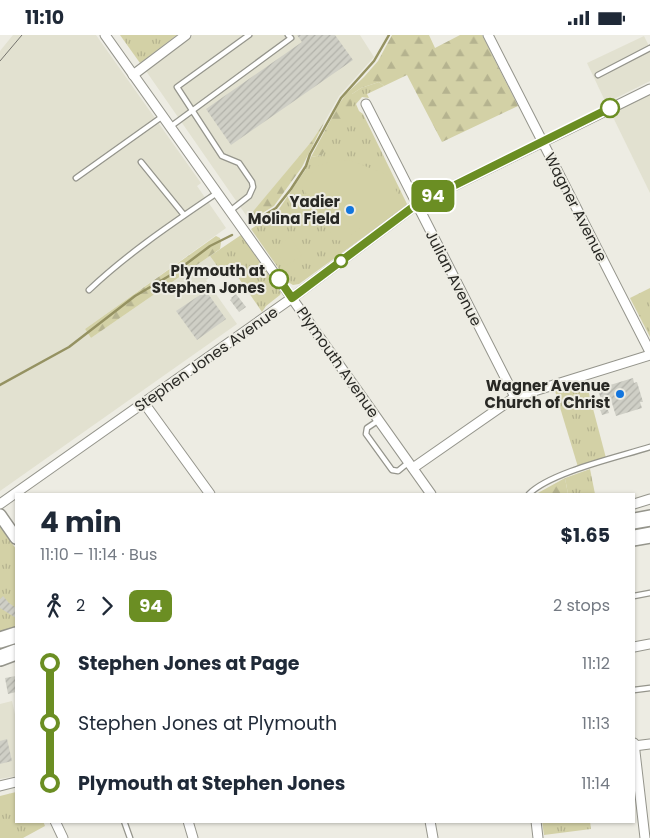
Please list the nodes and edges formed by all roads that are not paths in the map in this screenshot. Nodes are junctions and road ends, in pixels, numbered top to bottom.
1 (105, 35) edge
2 (186, 35) edge
3 (249, 35) edge
4 (288, 35) edge
5 (488, 35) edge
6 (650, 48) edge
7 (133, 75) junction
8 (598, 75) dead end
9 (650, 89) edge
10 (366, 104) dead end
11 (192, 110) junction
12 (163, 116) junction
13 (170, 127) junction
14 (543, 141) junction
15 (141, 162) dead end
16 (76, 178) dead end
17 (217, 193) junction
18 (417, 204) junction
19 (230, 211) junction
20 (184, 215) junction
21 (89, 290) dead end
22 (292, 298) junction
23 (650, 353) edge
24 (515, 397) junction
25 (144, 403) junction
26 (378, 420) junction
27 (650, 447) edge
28 (411, 465) junction
29 (15, 493) edge
30 (16, 493) edge
31 (209, 493) edge
32 (430, 493) edge
33 (529, 493) edge
34 (650, 499) edge
35 (0, 504) edge
36 (635, 505) edge
37 (0, 515) edge
38 (650, 518) edge
39 (635, 521) edge
40 (650, 535) edge
41 (15, 537) edge
42 (635, 538) edge
43 (650, 593) edge
44 (635, 596) edge
45 (15, 635) edge
46 (0, 640) edge
47 (650, 644) edge
48 (635, 647) edge
49 (15, 653) edge
50 (0, 657) edge
51 (650, 688) edge
52 (635, 690) edge
53 (650, 744) edge
54 (635, 745) edge
55 (635, 753) edge
56 (15, 782) edge
57 (0, 785) edge
58 (56, 823) edge
59 (125, 823) edge
60 (189, 823) edge
61 (430, 823) edge
62 (536, 823) edge
63 (63, 838) edge
64 (130, 838) edge
65 (193, 838) edge
66 (432, 838) edge
67 (538, 838) edge
68 (645, 838) edge

1 - 7 street, Plymouth Avenue
2 - 7 street
3 - 11 lane
4 - 11 lane
5 - 14 street, Wagner Avenue
6 - 8 lane
7 - 12 street, Plymouth Avenue
9 - 14 street, Stephen Jones Avenue
10 - 18 street, Julian Avenue
11 - 13 lane
11 - 19 lane
12 - 13 street, Plymouth Avenue
12 - 16 lane
13 - 17 street, Plymouth Avenue
14 - 18 street, Stephen Jones Avenue
14 - 23 street, Wagner Avenue
15 - 20 lane
17 - 19 street, Plymouth Avenue
17 - 20 lane
18 - 22 street, Stephen Jones Avenue
18 - 24 street, Julian Avenue
19 - 22 street, Plymouth Avenue
20 - 21 lane
22 - 25 street, Stephen Jones Avenue
22 - 26 street, Plymouth Avenue
23 - 24 street
24 - 28 street
25 - 30 street, Stephen Jones Avenue
25 - 31 street
26 - 28 street, Plymouth Avenue
26 - 28 lane
27 - 33 lane
28 - 32 street, Plymouth Avenue
29 - 35 street, Stephen Jones Avenue
34 - 36 street
37 - 41 street
38 - 39 main road
40 - 42 main road
43 - 44 lane
45 - 46 main road
47 - 48 street
49 - 50 main road
51 - 52 lane
53 - 54 street
55 - 68 street
56 - 57 street
58 - 63 street
59 - 64 lane
60 - 65 street
61 - 66 street
62 - 67 street

